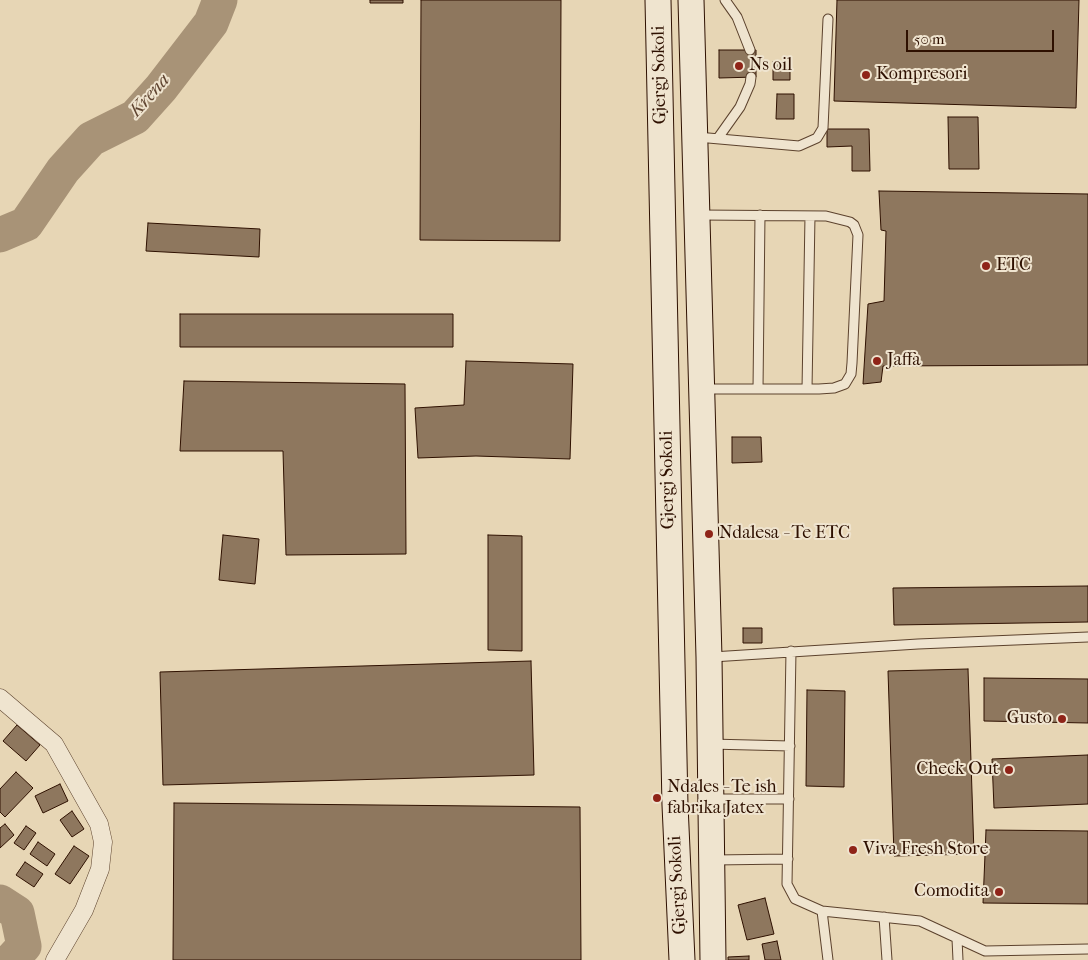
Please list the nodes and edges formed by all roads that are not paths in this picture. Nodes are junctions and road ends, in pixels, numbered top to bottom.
1 (658, 0) edge
2 (691, 0) edge
3 (725, 0) edge
4 (828, 19) dead end
5 (750, 50) dead end
6 (751, 77) dead end
7 (706, 138) junction
8 (697, 214) junction
9 (760, 215) junction
10 (810, 216) junction
11 (702, 389) junction
12 (758, 389) junction
13 (807, 389) junction
14 (1088, 637) edge
15 (791, 651) junction
16 (709, 657) junction
17 (0, 698) edge
18 (710, 744) junction
19 (790, 746) junction
20 (711, 798) junction
21 (789, 799) junction
22 (712, 860) junction
23 (788, 860) junction
24 (822, 911) junction
25 (884, 917) junction
26 (958, 939) junction
27 (1088, 949) edge
28 (55, 960) edge
29 (682, 960) edge
30 (713, 960) edge
31 (828, 960) edge
32 (886, 960) edge
33 (958, 960) edge

1 - 29 main road, Gjergj Sokoli
2 - 7 main road, Gjergj Sokoli
3 - 5 lane
4 - 7 lane
6 - 7 lane
7 - 8 main road, Gjergj Sokoli
8 - 9 lane
8 - 11 main road, Gjergj Sokoli
9 - 10 lane
9 - 12 lane
10 - 13 lane
10 - 13 lane
11 - 12 lane
11 - 16 main road, Gjergj Sokoli
12 - 13 lane
14 - 15 lane
15 - 16 lane
15 - 19 lane
16 - 18 main road, Gjergj Sokoli
17 - 28 street
18 - 19 lane
18 - 20 main road, Gjergj Sokoli
19 - 21 lane
20 - 21 lane
20 - 22 main road, Gjergj Sokoli
21 - 23 lane
22 - 23 lane
22 - 30 main road, Gjergj Sokoli
23 - 24 lane
24 - 25 lane
24 - 31 lane
25 - 26 lane
25 - 32 lane
26 - 27 lane
26 - 33 lane

